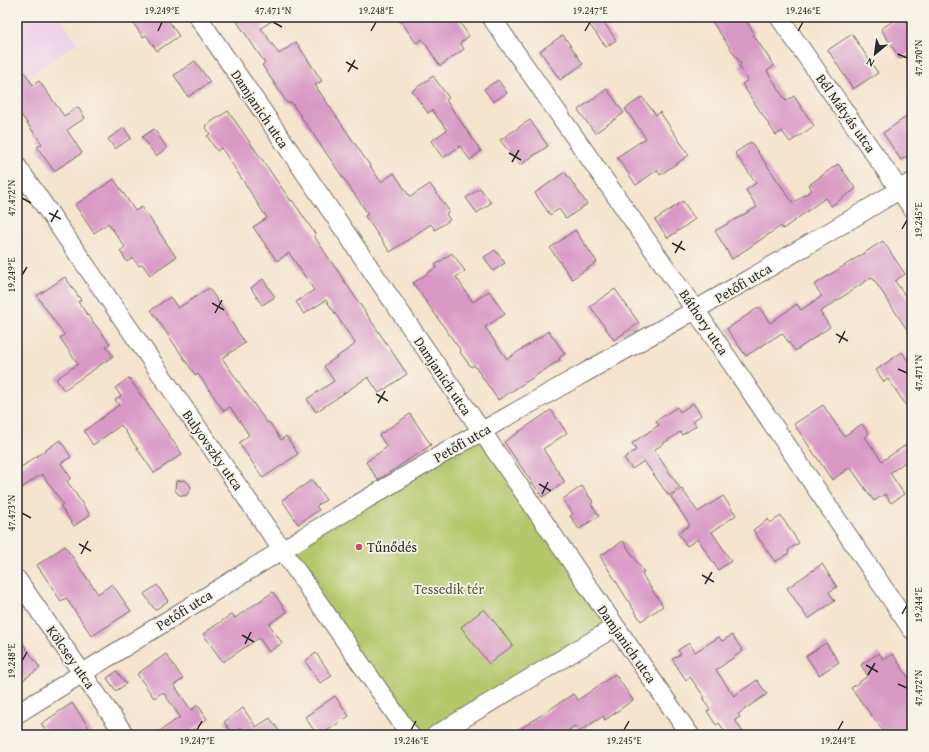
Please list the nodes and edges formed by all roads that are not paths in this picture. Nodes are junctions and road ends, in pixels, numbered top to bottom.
1 (198, 17) edge
2 (491, 17) edge
3 (779, 17) edge
4 (17, 166) edge
5 (906, 186) edge
6 (912, 208) edge
7 (696, 311) junction
8 (481, 432) junction
9 (282, 550) junction
10 (17, 580) edge
11 (615, 627) junction
12 (912, 630) edge
13 (82, 673) junction
14 (17, 714) edge
15 (125, 735) edge
16 (410, 735) edge
17 (436, 735) edge
18 (690, 735) edge

1 - 8 street, Damjanich utca
2 - 7 street, Báthory utca
3 - 5 street, Bél Mátyás utca
4 - 9 street, Bulyovszky utca
5 - 6 street, Bél Mátyás utca
5 - 7 street, Petőfi utca
7 - 8 street, Petőfi utca
7 - 12 street, Báthory utca
8 - 9 street, Petőfi utca
8 - 11 street, Damjanich utca
9 - 13 street, Petőfi utca
9 - 16 street, Bulyovszky utca
10 - 13 street, Kölcsey utca
11 - 17 street
11 - 18 street, Damjanich utca
13 - 14 street, Petőfi utca
13 - 15 street, Kölcsey utca

